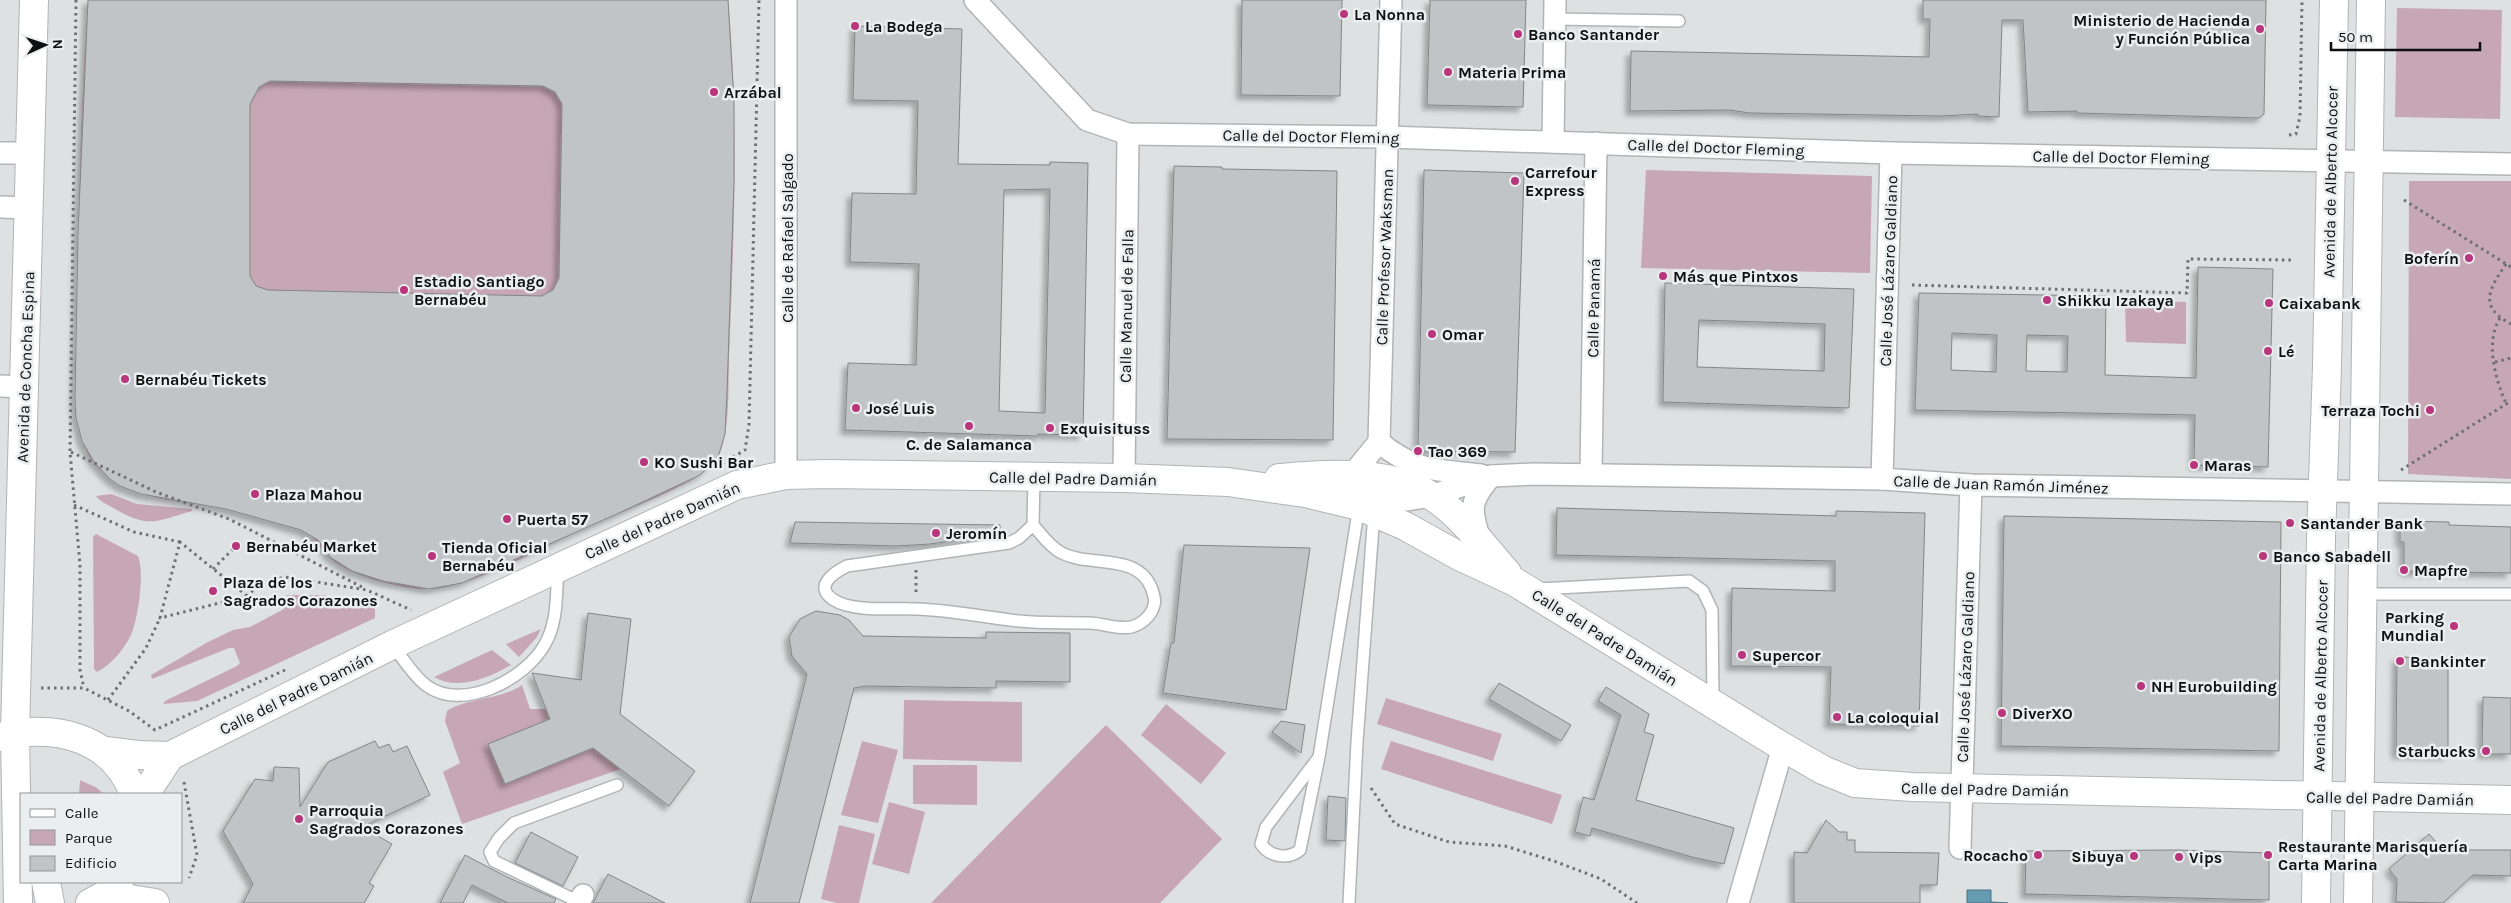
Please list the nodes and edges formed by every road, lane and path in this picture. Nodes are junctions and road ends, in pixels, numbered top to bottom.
1 (34, 0) edge
2 (76, 0) edge
3 (759, 0) edge
4 (786, 0) edge
5 (975, 0) edge
6 (1391, 0) edge
7 (2302, 0) edge
8 (2334, 0) edge
9 (2371, 0) edge
10 (1555, 10) edge
11 (1679, 21) dead end
12 (1128, 134) junction
13 (2289, 135) dead end
14 (1387, 137) junction
15 (1553, 142) junction
16 (1596, 143) junction
17 (0, 153) edge
18 (30, 153) junction
19 (1891, 153) junction
20 (2330, 161) junction
21 (2368, 162) junction
22 (2511, 164) edge
23 (2404, 200) dead end
24 (0, 207) edge
25 (29, 208) junction
26 (2294, 260) dead end
27 (2506, 264) junction
28 (2511, 267) edge
29 (1912, 285) dead end
30 (2500, 318) junction
31 (2511, 324) edge
32 (2511, 358) edge
33 (2495, 362) junction
34 (12, 387) edge
35 (2511, 401) edge
36 (2506, 403) junction
37 (1380, 442) junction
38 (70, 452) junction
39 (711, 470) dead end
40 (2401, 470) dead end
41 (1591, 473) junction
42 (786, 475) junction
43 (1352, 475) junction
44 (1491, 476) junction
45 (1034, 478) junction
46 (1124, 478) junction
47 (1882, 479) junction
48 (1228, 482) junction
49 (1971, 485) junction
50 (2365, 491) junction
51 (2322, 492) junction
52 (1305, 493) junction
53 (2511, 494) edge
54 (1431, 496) junction
55 (74, 505) junction
56 (1366, 509) junction
57 (1033, 525) junction
58 (180, 542) junction
59 (1480, 543) junction
60 (236, 546) dead end
61 (916, 556) junction
62 (558, 566) junction
63 (213, 568) junction
64 (1521, 586) junction
65 (367, 590) junction
66 (2362, 594) junction
67 (2511, 594) edge
68 (247, 596) junction
69 (420, 607) dead end
70 (916, 608) junction
71 (160, 618) junction
72 (392, 645) junction
73 (41, 688) dead end
74 (84, 688) junction
75 (108, 700) junction
76 (1713, 704) junction
77 (156, 730) dead end
78 (8, 735) edge
79 (1784, 747) junction
80 (105, 751) junction
81 (170, 756) junction
82 (1319, 757) junction
83 (184, 782) dead end
84 (1369, 783) dead end
85 (616, 785) dead end
86 (1961, 788) junction
87 (28, 793) edge
88 (134, 793) edge
89 (145, 793) edge
90 (2318, 796) junction
91 (2361, 797) junction
92 (2511, 800) edge
93 (1960, 848) dead end
94 (189, 878) dead end
95 (46, 883) edge
96 (155, 883) edge
97 (105, 893) edge
98 (580, 900) edge
99 (18, 903) edge
100 (50, 903) edge
101 (155, 903) edge
102 (171, 903) edge
103 (1349, 903) edge
104 (1636, 903) edge
105 (1738, 903) edge
106 (2316, 903) edge
107 (2358, 903) edge

1 - 18 street, Avenida de Concha Espina
2 - 38 path
3 - 39 path
4 - 42 street, Calle de Rafael Salgado
5 - 12 street, Calle del Doctor Fleming
6 - 14 street, Calle Profesor Waksman
7 - 13 path
8 - 20 street, Avenida de Alberto Alcocer
9 - 21 street
10 - 11 lane
10 - 15 street
12 - 14 street, Calle del Doctor Fleming
12 - 46 street, Calle Manuel de Falla
14 - 15 street, Calle del Doctor Fleming
14 - 37 street, Calle Profesor Waksman
15 - 16 street, Calle del Doctor Fleming
16 - 19 street, Calle del Doctor Fleming
16 - 41 street, Calle Panamá
17 - 18 street
18 - 25 street, Avenida de Concha Espina
19 - 20 street, Calle del Doctor Fleming
19 - 47 street, Calle José Lázaro Galdiano
20 - 21 street, Calle del Doctor Fleming
20 - 51 street, Avenida de Alberto Alcocer
21 - 22 street, Calle del Doctor Fleming
21 - 50 street
23 - 27 path
24 - 25 street
25 - 34 street, Avenida de Concha Espina
26 - 29 path
27 - 28 path
27 - 30 path
30 - 31 path
30 - 33 path
32 - 33 path
33 - 36 path
34 - 78 street, Avenida de Concha Espina
35 - 36 path
36 - 40 path
37 - 43 street
37 - 44 street
38 - 55 path
38 - 65 path
41 - 44 street, Calle de Juan Ramón Jiménez
41 - 47 street, Calle de Juan Ramón Jiménez
42 - 45 street, Calle del Padre Damián
42 - 62 street, Calle del Padre Damián
43 - 48 street, Calle del Padre Damián
43 - 54 street, Calle del Padre Damián
44 - 54 street, Calle del Padre Damián
44 - 59 street, Calle del Padre Damián
45 - 46 street, Calle del Padre Damián
45 - 57 lane
46 - 48 street, Calle del Padre Damián
47 - 49 street, Calle de Juan Ramón Jiménez
48 - 52 street, Calle del Padre Damián
49 - 51 street, Calle de Juan Ramón Jiménez
49 - 86 street, Calle José Lázaro Galdiano
50 - 51 street, Calle de Juan Ramón Jiménez
50 - 53 street, Calle de Juan Ramón Jiménez
50 - 66 street
51 - 90 street, Avenida de Alberto Alcocer
52 - 54 street, Calle del Padre Damián
52 - 56 street, Calle del Padre Damián
54 - 59 street, Calle del Padre Damián
55 - 58 path
55 - 74 path
56 - 64 street, Calle del Padre Damián
56 - 82 lane
56 - 103 lane
57 - 61 lane
57 - 70 lane
58 - 63 path
58 - 71 path
59 - 64 street, Calle del Padre Damián
60 - 63 path
61 - 70 path
61 - 70 lane
62 - 72 street, Calle del Padre Damián
62 - 72 lane
63 - 68 path
64 - 76 street, Calle del Padre Damián
64 - 76 lane
65 - 68 path
65 - 69 path
66 - 67 lane
66 - 91 street
68 - 71 path
71 - 75 path
72 - 81 street, Calle del Padre Damián
73 - 74 path
74 - 75 path
75 - 77 path
76 - 79 street, Calle del Padre Damián
78 - 80 street
78 - 87 street, Avenida de Concha Espina
78 - 99 street, Avenida de Concha Espina
79 - 86 street, Calle del Padre Damián
79 - 105 street
80 - 81 street
80 - 88 street
81 - 89 street
82 - 82 lane
83 - 94 path
84 - 104 path
85 - 98 lane
86 - 90 street, Calle del Padre Damián
86 - 93 street, Calle José Lázaro Galdiano
90 - 91 street, Calle del Padre Damián
90 - 106 street, Avenida de Alberto Alcocer
91 - 92 street, Calle del Padre Damián
91 - 107 street
95 - 100 street
96 - 102 street
97 - 101 street

